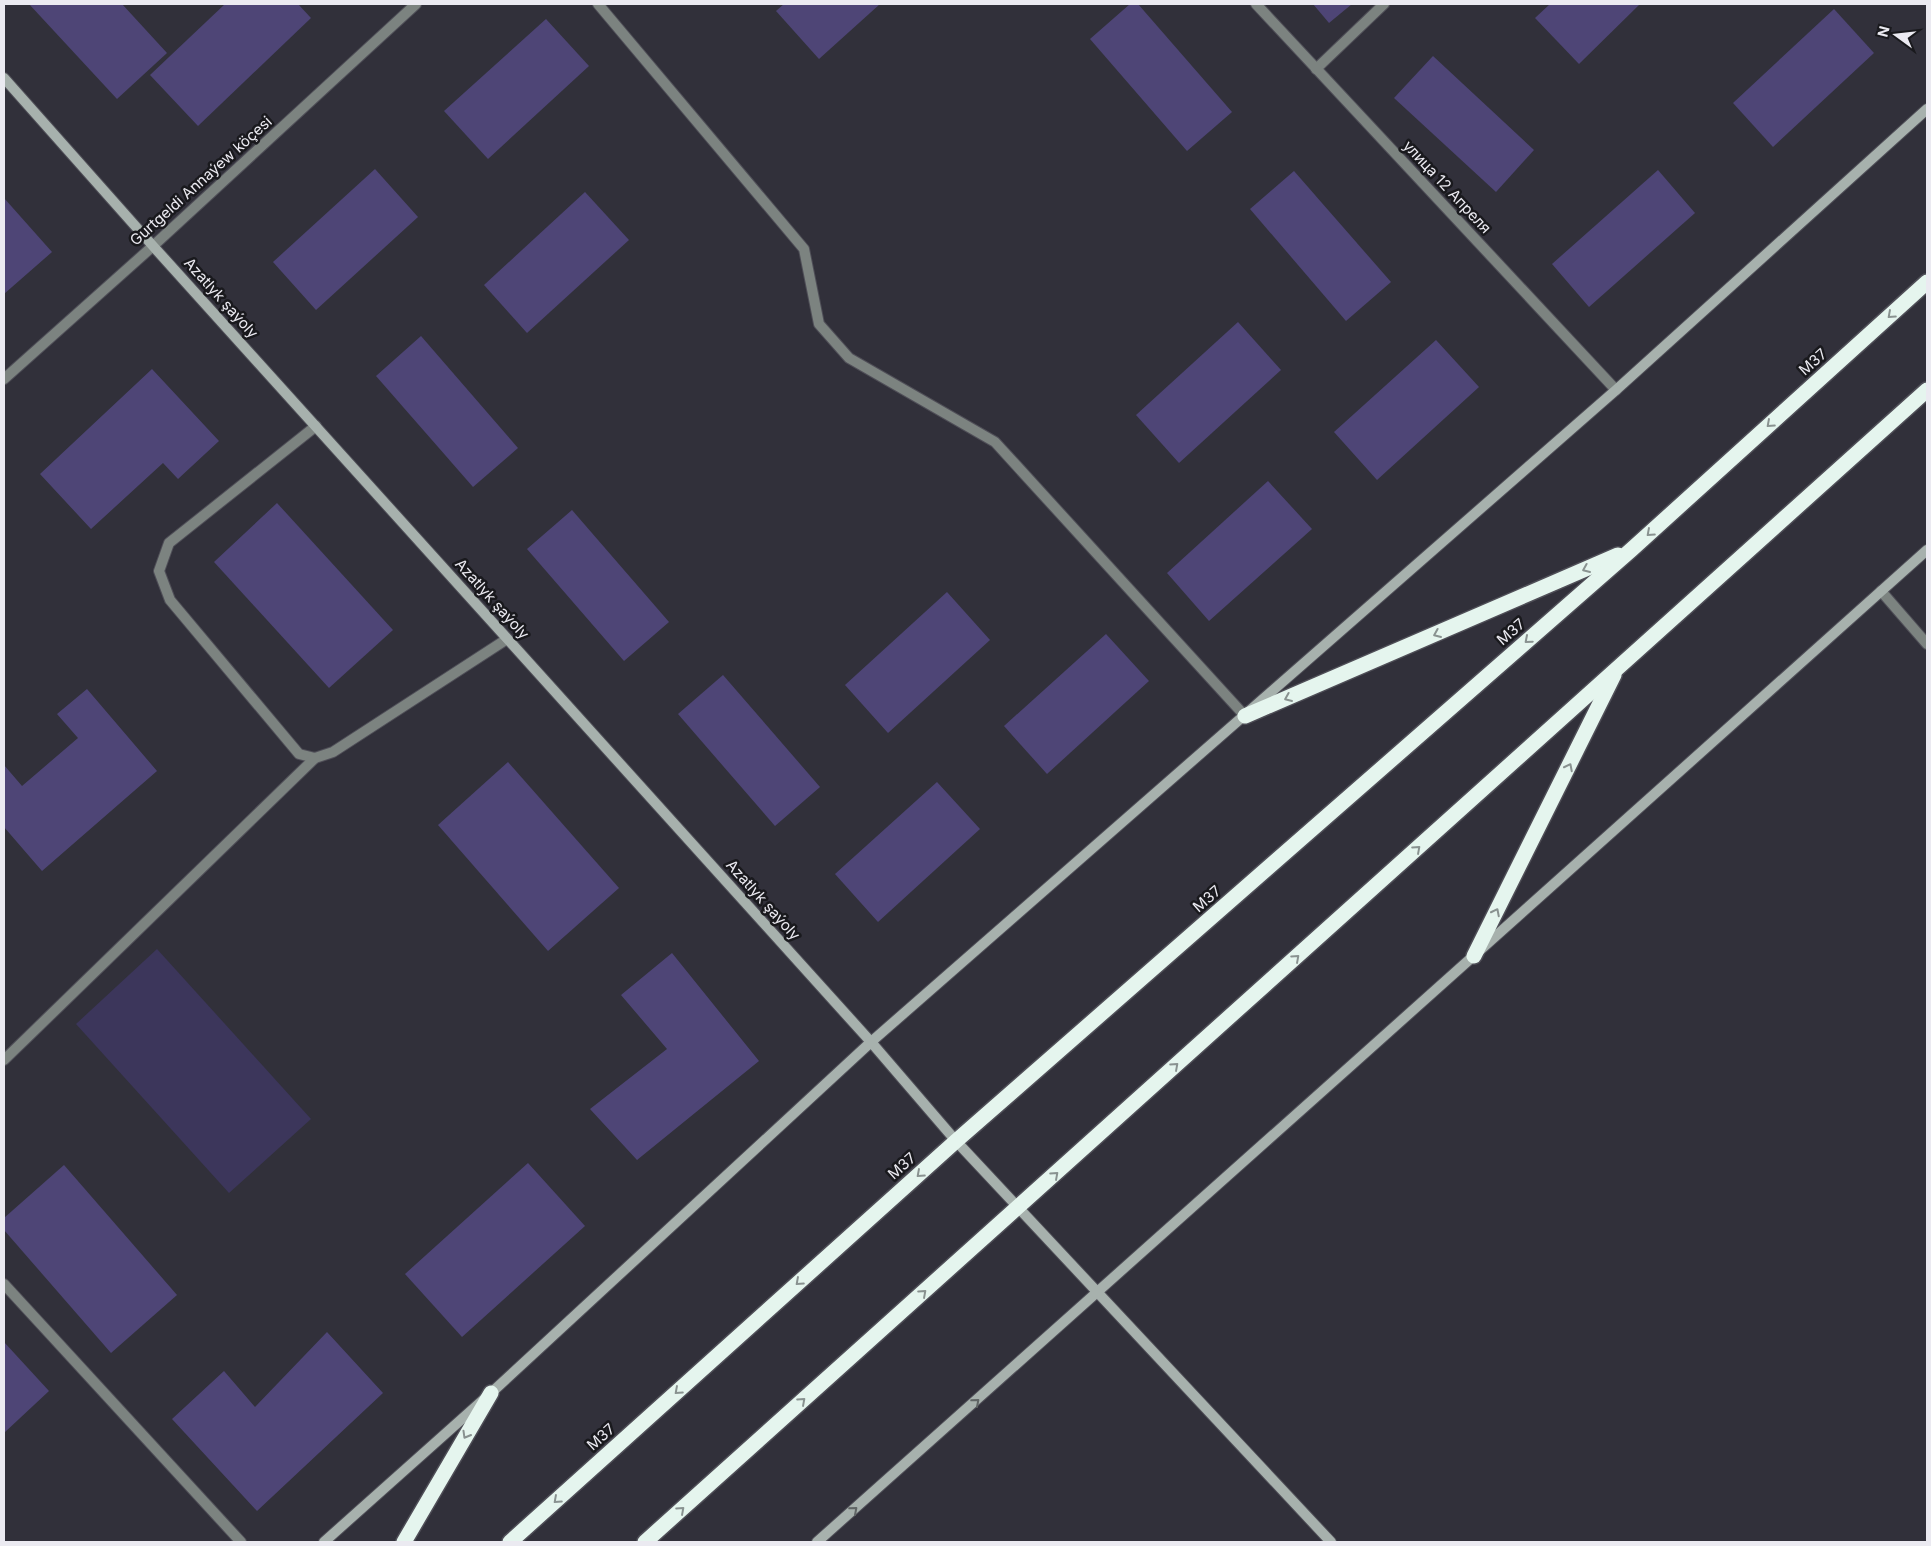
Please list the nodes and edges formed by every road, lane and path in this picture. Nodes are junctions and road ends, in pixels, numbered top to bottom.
1 (416, 4) edge
2 (598, 4) edge
3 (1256, 4) edge
4 (1384, 4) edge
5 (1316, 69) junction
6 (4, 78) edge
7 (1927, 109) edge
8 (153, 246) junction
9 (1927, 282) edge
10 (4, 379) edge
11 (1616, 390) junction
12 (1927, 390) edge
13 (316, 426) junction
14 (1631, 550) junction
15 (1927, 550) edge
16 (1881, 591) junction
17 (508, 639) junction
18 (1927, 644) edge
19 (1618, 668) junction
20 (1245, 716) junction
21 (315, 758) junction
22 (1474, 956) junction
23 (871, 1042) junction
24 (4, 1060) edge
25 (956, 1141) junction
26 (1018, 1208) junction
27 (4, 1284) edge
28 (1098, 1294) junction
29 (491, 1393) junction
30 (241, 1542) edge
31 (324, 1542) edge
32 (404, 1542) edge
33 (510, 1542) edge
34 (645, 1542) edge
35 (817, 1542) edge
36 (1331, 1542) edge

1 - 8 street, Gurtgeldi Annaýew köçesi
2 - 20 street
3 - 5 street, улица 12 Апреля
4 - 5 street
5 - 11 street, улица 12 Апреля
6 - 8 street, Azatlyk şaýoly
7 - 11 street
8 - 10 street, Gurtgeldi Annaýew köçesi
8 - 13 street, Azatlyk şaýoly
9 -> 14 highway, M37 / M37
11 - 20 street
12 - 19 highway
13 - 17 street, Azatlyk şaýoly
13 - 21 street
14 -> 20 highway
14 -> 25 highway, M37 / M37
15 - 16 street
16 - 18 street
16 - 22 street
17 - 21 street
17 - 23 street, Azatlyk şaýoly
22 -> 19 highway
26 -> 19 highway
20 - 23 street
21 - 24 street
22 - 28 street
23 - 25 street, Azatlyk şaýoly
23 - 29 street
25 - 26 street, Azatlyk şaýoly
25 -> 33 highway, M37 / M37
26 - 28 street, Azatlyk şaýoly
34 -> 26 highway
27 - 30 street
35 -> 28 street
28 - 36 street, Azatlyk şaýoly
29 - 31 street
29 -> 32 highway

